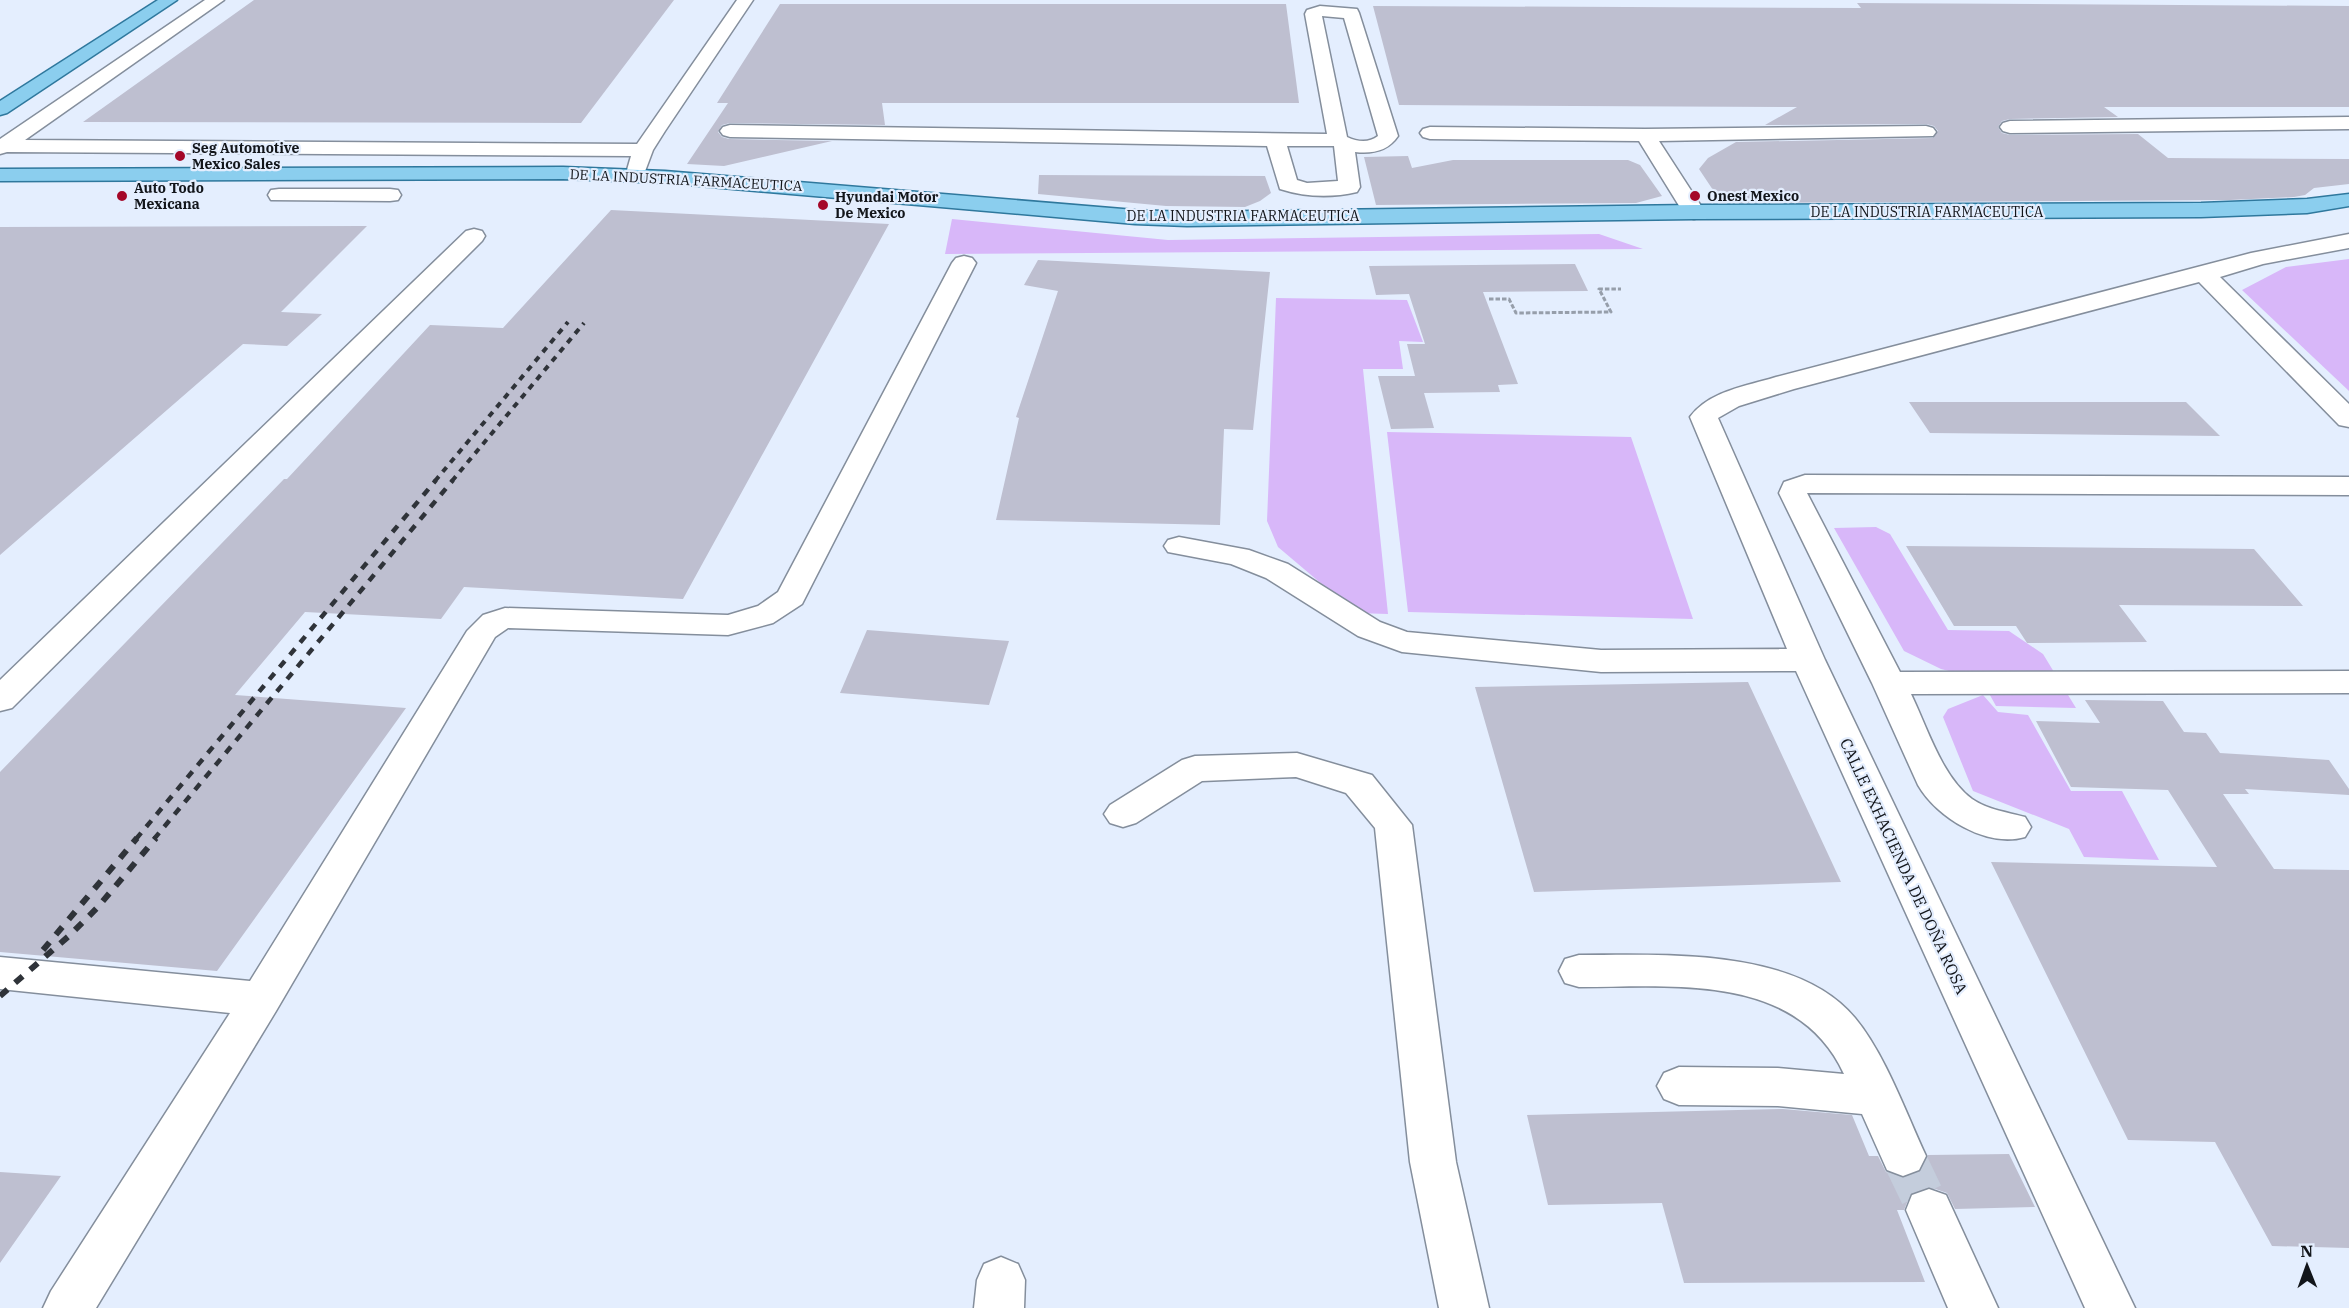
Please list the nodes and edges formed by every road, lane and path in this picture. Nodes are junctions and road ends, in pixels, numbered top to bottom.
1 (169, 0) edge
2 (216, 0) edge
3 (745, 0) edge
4 (0, 110) edge
5 (2349, 123) edge
6 (2010, 127) dead end
7 (22, 131) junction
8 (655, 131) junction
9 (730, 131) dead end
10 (1926, 132) dead end
11 (1430, 133) dead end
12 (1645, 135) junction
13 (1275, 140) junction
14 (1341, 142) junction
15 (1, 147) edge
16 (644, 150) junction
17 (0, 175) edge
18 (355, 175) junction
19 (635, 176) junction
20 (1320, 190) junction
21 (279, 195) dead end
22 (337, 195) junction
23 (390, 195) dead end
24 (2349, 200) edge
25 (1694, 212) junction
26 (1327, 218) junction
27 (474, 236) dead end
28 (2338, 243) edge
29 (964, 264) dead end
30 (2349, 267) edge
31 (2204, 274) junction
32 (1621, 289) dead end
33 (1489, 299) dead end
34 (2349, 419) edge
35 (2349, 486) edge
36 (1179, 546) dead end
37 (1808, 660) junction
38 (2349, 682) edge
39 (1888, 683) junction
40 (0, 700) edge
41 (1123, 814) dead end
42 (2012, 826) dead end
43 (1580, 971) dead end
44 (0, 974) edge
45 (261, 999) junction
46 (1679, 1086) dead end
47 (1876, 1096) junction
48 (1903, 1156) tunnel mouth
49 (1929, 1210) tunnel mouth
50 (68, 1308) edge
51 (1464, 1308) edge
52 (1973, 1308) edge
53 (2110, 1308) edge

1 - 4 main road
2 - 7 lane
3 - 8 lane
5 - 6 lane
7 - 8 lane
7 - 15 lane
8 - 16 lane
9 - 13 lane
10 - 12 lane
11 - 12 lane
12 - 25 lane
13 - 14 lane
13 - 20 lane
14 - 14 lane
14 - 20 lane
15 - 16 lane
16 - 19 lane
17 - 18 main road, DE LA INDUSTRIA FARMACEUTICA
18 - 19 main road, DE LA INDUSTRIA FARMACEUTICA
18 - 22 lane
19 - 26 main road, DE LA INDUSTRIA FARMACEUTICA
20 - 26 lane
21 - 22 lane
22 - 23 lane
24 - 25 main road, DE LA INDUSTRIA FARMACEUTICA
25 - 26 main road, DE LA INDUSTRIA FARMACEUTICA
27 - 40 lane
28 - 30 lane
28 - 31 lane
29 - 45 lane
31 - 34 lane
31 - 37 lane, CALLE EXHACIENDA DE DOÑA ROSA
32 - 33 path
35 - 39 lane
36 - 37 lane
37 - 53 lane, CALLE EXHACIENDA DE DOÑA ROSA
38 - 39 lane
39 - 42 lane
41 - 51 lane
43 - 47 lane
44 - 45 lane
45 - 50 lane
46 - 47 lane
47 - 48 lane
49 - 52 lane

